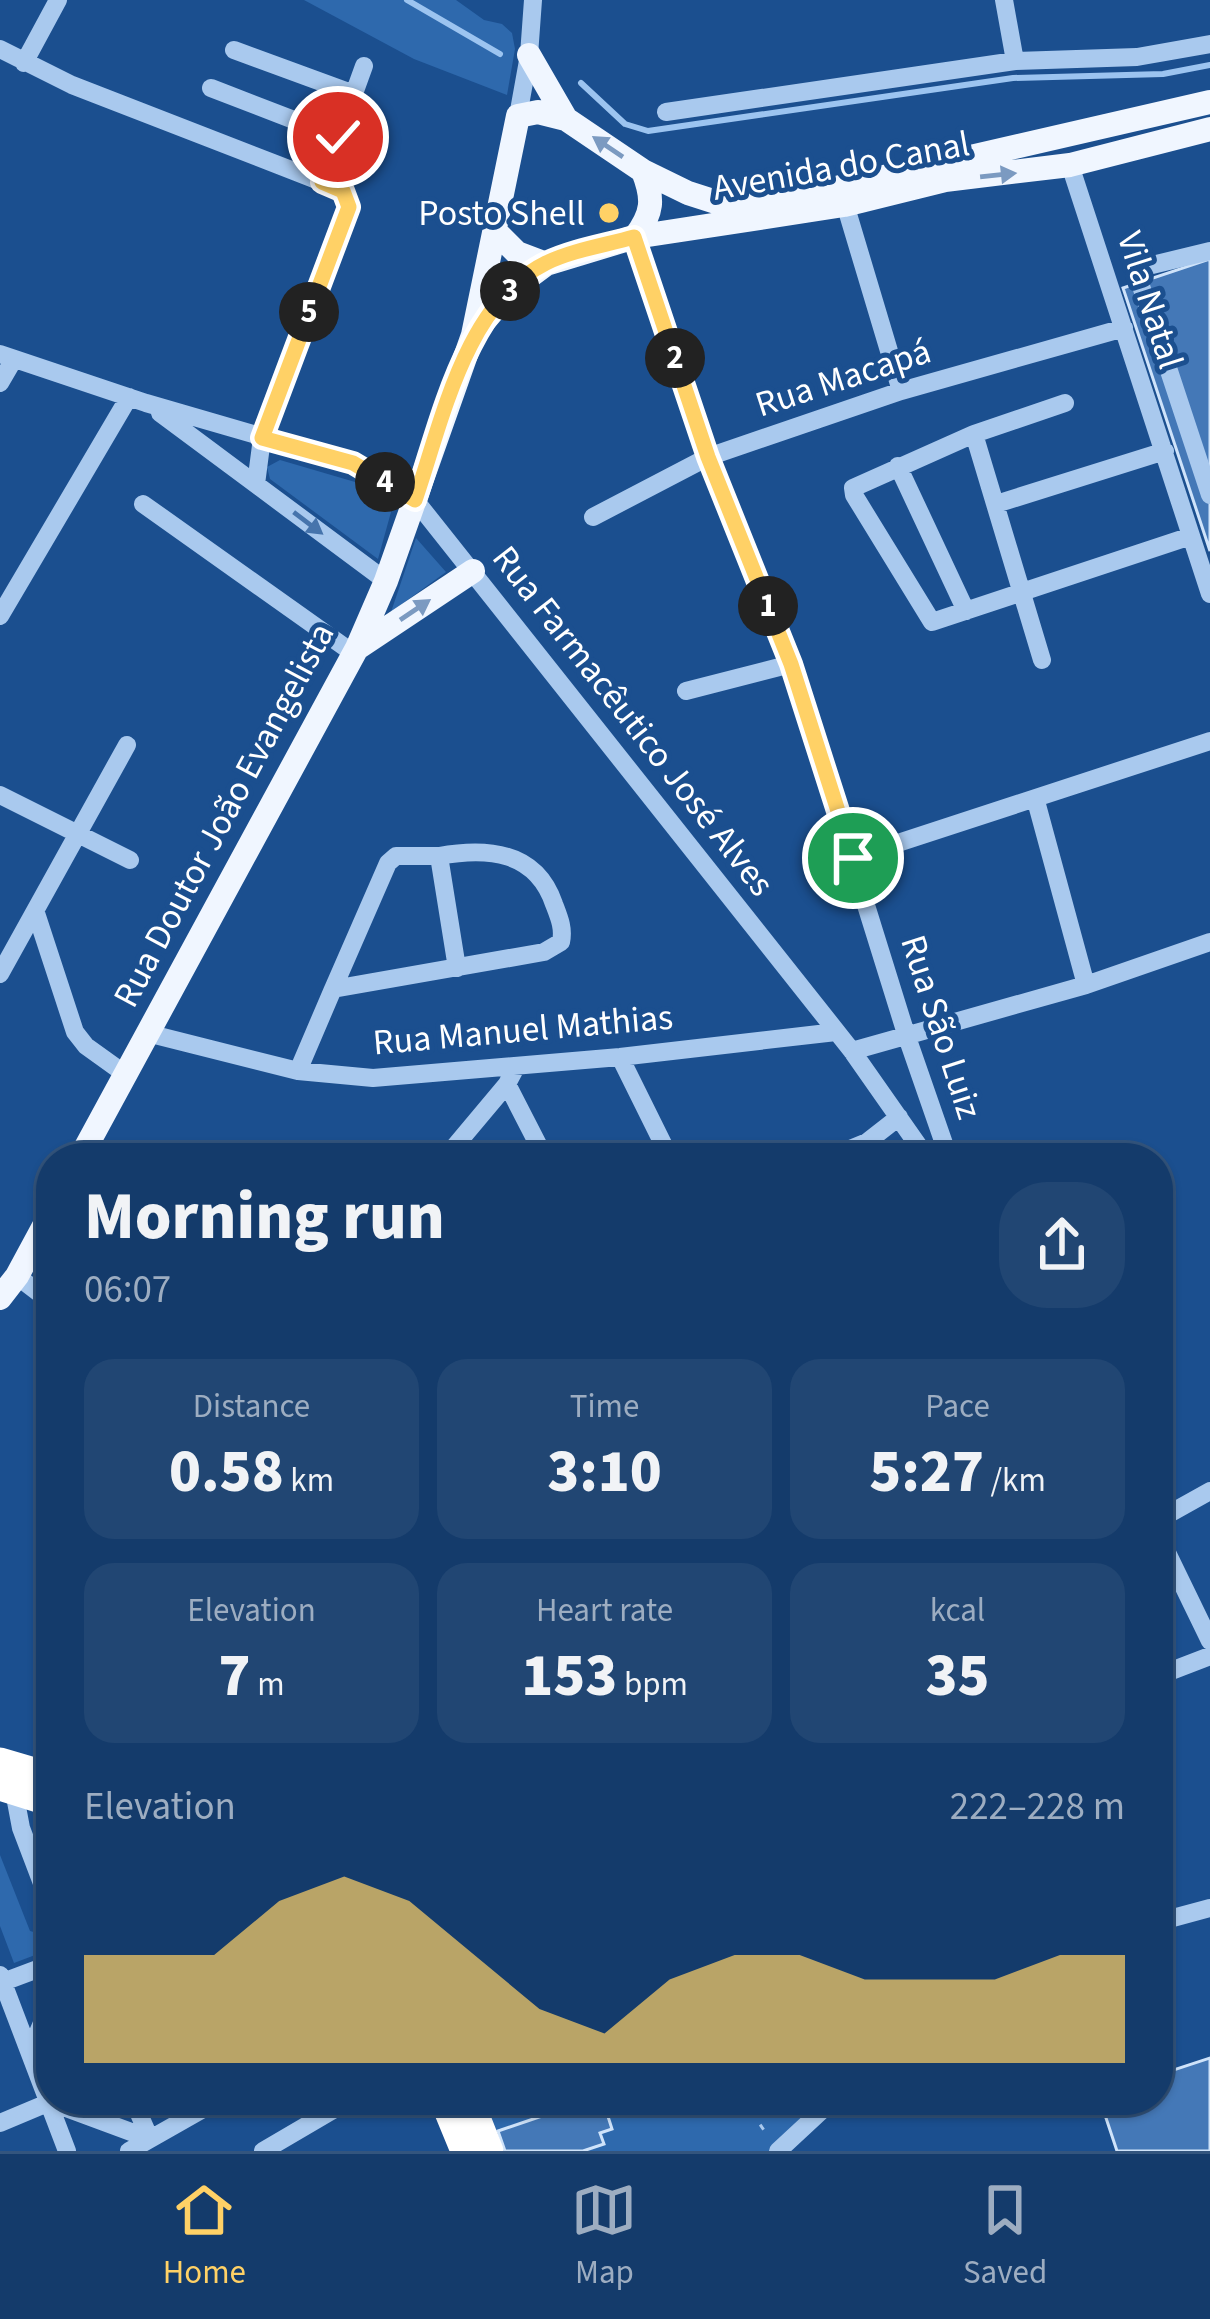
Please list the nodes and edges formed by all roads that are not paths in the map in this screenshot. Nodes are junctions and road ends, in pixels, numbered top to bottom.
1 (58, 0) edge
2 (534, 0) edge
3 (1004, 0) edge
4 (1210, 44) edge
5 (0, 49) edge
6 (234, 50) dead end
7 (529, 55) junction
8 (1015, 61) junction
9 (25, 63) junction
10 (364, 66) dead end
11 (211, 88) dead end
12 (353, 94) junction
13 (1210, 101) edge
14 (666, 112) dead end
15 (518, 116) junction
16 (566, 119) junction
17 (1210, 129) edge
18 (338, 137) junction
19 (1070, 165) junction
20 (643, 171) junction
21 (322, 182) junction
22 (842, 196) junction
23 (495, 231) junction
24 (634, 237) junction
25 (1210, 251) edge
26 (546, 263) junction
27 (1124, 328) junction
28 (473, 335) junction
29 (7, 357) edge
30 (0, 382) edge
31 (902, 391) junction
32 (137, 400) junction
33 (1065, 403) dead end
34 (974, 434) junction
35 (262, 438) junction
36 (1165, 452) junction
37 (708, 457) junction
38 (898, 466) junction
39 (256, 484) junction
40 (1210, 495) edge
41 (415, 500) junction
42 (143, 504) dead end
43 (996, 504) junction
44 (593, 517) dead end
45 (1191, 536) junction
46 (473, 571) junction
47 (386, 581) junction
48 (1019, 592) junction
49 (1210, 594) edge
50 (966, 611) junction
51 (0, 616) edge
52 (355, 651) junction
53 (1042, 660) dead end
54 (791, 664) junction
55 (686, 691) dead end
56 (1210, 741) edge
57 (127, 745) dead end
58 (0, 795) edge
59 (1036, 801) junction
60 (79, 832) junction
61 (439, 856) junction
62 (853, 858) junction
63 (130, 860) dead end
64 (36, 913) junction
65 (1210, 942) edge
66 (457, 968) junction
67 (0, 974) edge
68 (1086, 985) junction
69 (333, 988) junction
70 (836, 1032) junction
71 (147, 1033) junction
72 (907, 1037) junction
73 (852, 1051) junction
74 (620, 1057) junction
75 (298, 1071) junction
76 (125, 1074) junction
77 (511, 1075) junction
78 (899, 1117) junction
79 (88, 1143) edge
80 (457, 1143) edge
81 (539, 1143) edge
82 (663, 1143) edge
83 (865, 1143) edge
84 (917, 1143) edge
85 (945, 1143) edge
86 (36, 1241) edge
87 (17, 1276) junction
88 (36, 1291) edge
89 (0, 1298) edge
90 (1210, 1492) edge
91 (1173, 1512) edge
92 (1173, 1565) edge
93 (1210, 1641) edge
94 (1210, 1655) edge
95 (1173, 1670) edge
96 (0, 1761) edge
97 (36, 1772) edge
98 (7, 1789) edge
99 (36, 1798) edge
100 (36, 1866) edge
101 (1210, 1908) edge
102 (1173, 1918) edge
103 (36, 1968) edge
104 (1, 1979) edge
105 (36, 2037) edge
106 (30, 2051) junction
107 (36, 2066) edge
108 (36, 2108) edge
109 (55, 2115) edge
110 (86, 2115) edge
111 (140, 2115) edge
112 (192, 2115) edge
113 (324, 2115) edge
114 (449, 2115) edge
115 (476, 2115) edge
116 (817, 2115) edge
117 (0, 2123) edge
118 (150, 2138) junction
119 (67, 2151) edge
120 (129, 2151) edge
121 (263, 2151) edge
122 (464, 2151) edge
123 (490, 2151) edge
124 (778, 2151) edge

1 - 9 street
2 - 7 street
3 - 8 street
4 - 8 street, Avenida do Canal
5 - 9 street
6 - 12 street
7 - 15 street
7 - 16 main road
8 - 14 street, Avenida do Canal
9 - 21 street
10 - 12 street
11 - 18 street
12 - 18 street
13 - 22 main road, Avenida do Canal
15 - 16 main road
15 - 23 main road
20 -> 16 main road, Avenida do Canal
17 - 19 main road, Avenida do Canal
18 - 21 street
22 -> 19 main road, Avenida do Canal
19 - 27 street, Vila Natal
20 - 22 main road, Avenida do Canal
20 - 24 main road
21 - 35 street
22 - 24 main road, Avenida do Canal
22 - 31 street
23 - 26 main road
23 - 28 main road
24 - 26 main road, Avenida do Canal
24 - 37 street, Rua São Luiz
25 - 40 street
26 - 28 main road
27 - 31 street, Rua Macapá
27 - 36 street, Vila Natal
28 - 41 main road, Rua Doutor João Evangelista
29 - 30 street
29 - 32 street, Rua Farmacêutico José Alves
31 - 37 street, Rua Macapá
32 - 35 street, Rua Farmacêutico José Alves
32 - 39 street
32 - 51 street
33 - 34 street
34 - 38 street
34 - 43 street
35 - 39 street
35 - 41 street, Rua Farmacêutico José Alves
36 - 43 street
36 - 45 street, Vila Natal
37 - 44 street, Rua Macapá
37 - 54 street, Rua São Luiz
38 - 50 street
38 - 50 street
39 -> 47 street
41 - 46 street, Rua Farmacêutico José Alves
41 - 47 main road, Rua Doutor João Evangelista
42 - 52 street
43 - 48 street
45 - 48 street
45 - 49 street, Vila Natal
52 -> 46 main road
46 - 70 street, Rua Farmacêutico José Alves
47 - 52 main road, Rua Doutor João Evangelista
48 - 50 street
48 - 53 street
52 - 71 main road, Rua Doutor João Evangelista
54 - 55 street
54 - 62 street, Rua São Luiz
56 - 59 street
57 - 60 street
58 - 60 street
59 - 62 street
59 - 68 street
60 - 63 street
60 - 64 street
61 - 66 street
61 - 66 street
61 - 69 street
62 - 72 street, Rua São Luiz
64 - 67 street
64 - 76 street
65 - 68 street
66 - 69 street
68 - 72 street
69 - 75 street
70 - 73 street, Rua Farmacêutico José Alves
70 - 74 street, Rua Manuel Mathias
71 - 75 street, Rua Manuel Mathias
71 - 76 main road, Rua Doutor João Evangelista
72 - 73 street
72 - 85 street, Rua São Luiz
73 - 78 street, Rua Farmacêutico José Alves
74 - 77 street, Rua Manuel Mathias
74 - 82 street
75 - 77 street, Rua Manuel Mathias
76 - 79 main road, Rua Doutor João Evangelista
77 - 80 street
77 - 81 street
78 - 83 street
78 - 84 street, Rua Farmacêutico José Alves
86 - 87 main road
87 - 88 street
87 - 89 main road
90 - 91 street
92 - 93 street
94 - 95 street
96 - 97 highway
98 - 99 highway
98 - 100 street
101 - 102 street
103 - 104 street
104 - 106 street
105 - 106 street
106 - 107 street
108 - 117 street
109 - 119 street
110 - 118 street
111 - 118 street
112 - 118 street
113 - 121 street
114 - 122 highway
115 - 123 highway
116 - 124 street
118 - 120 street

